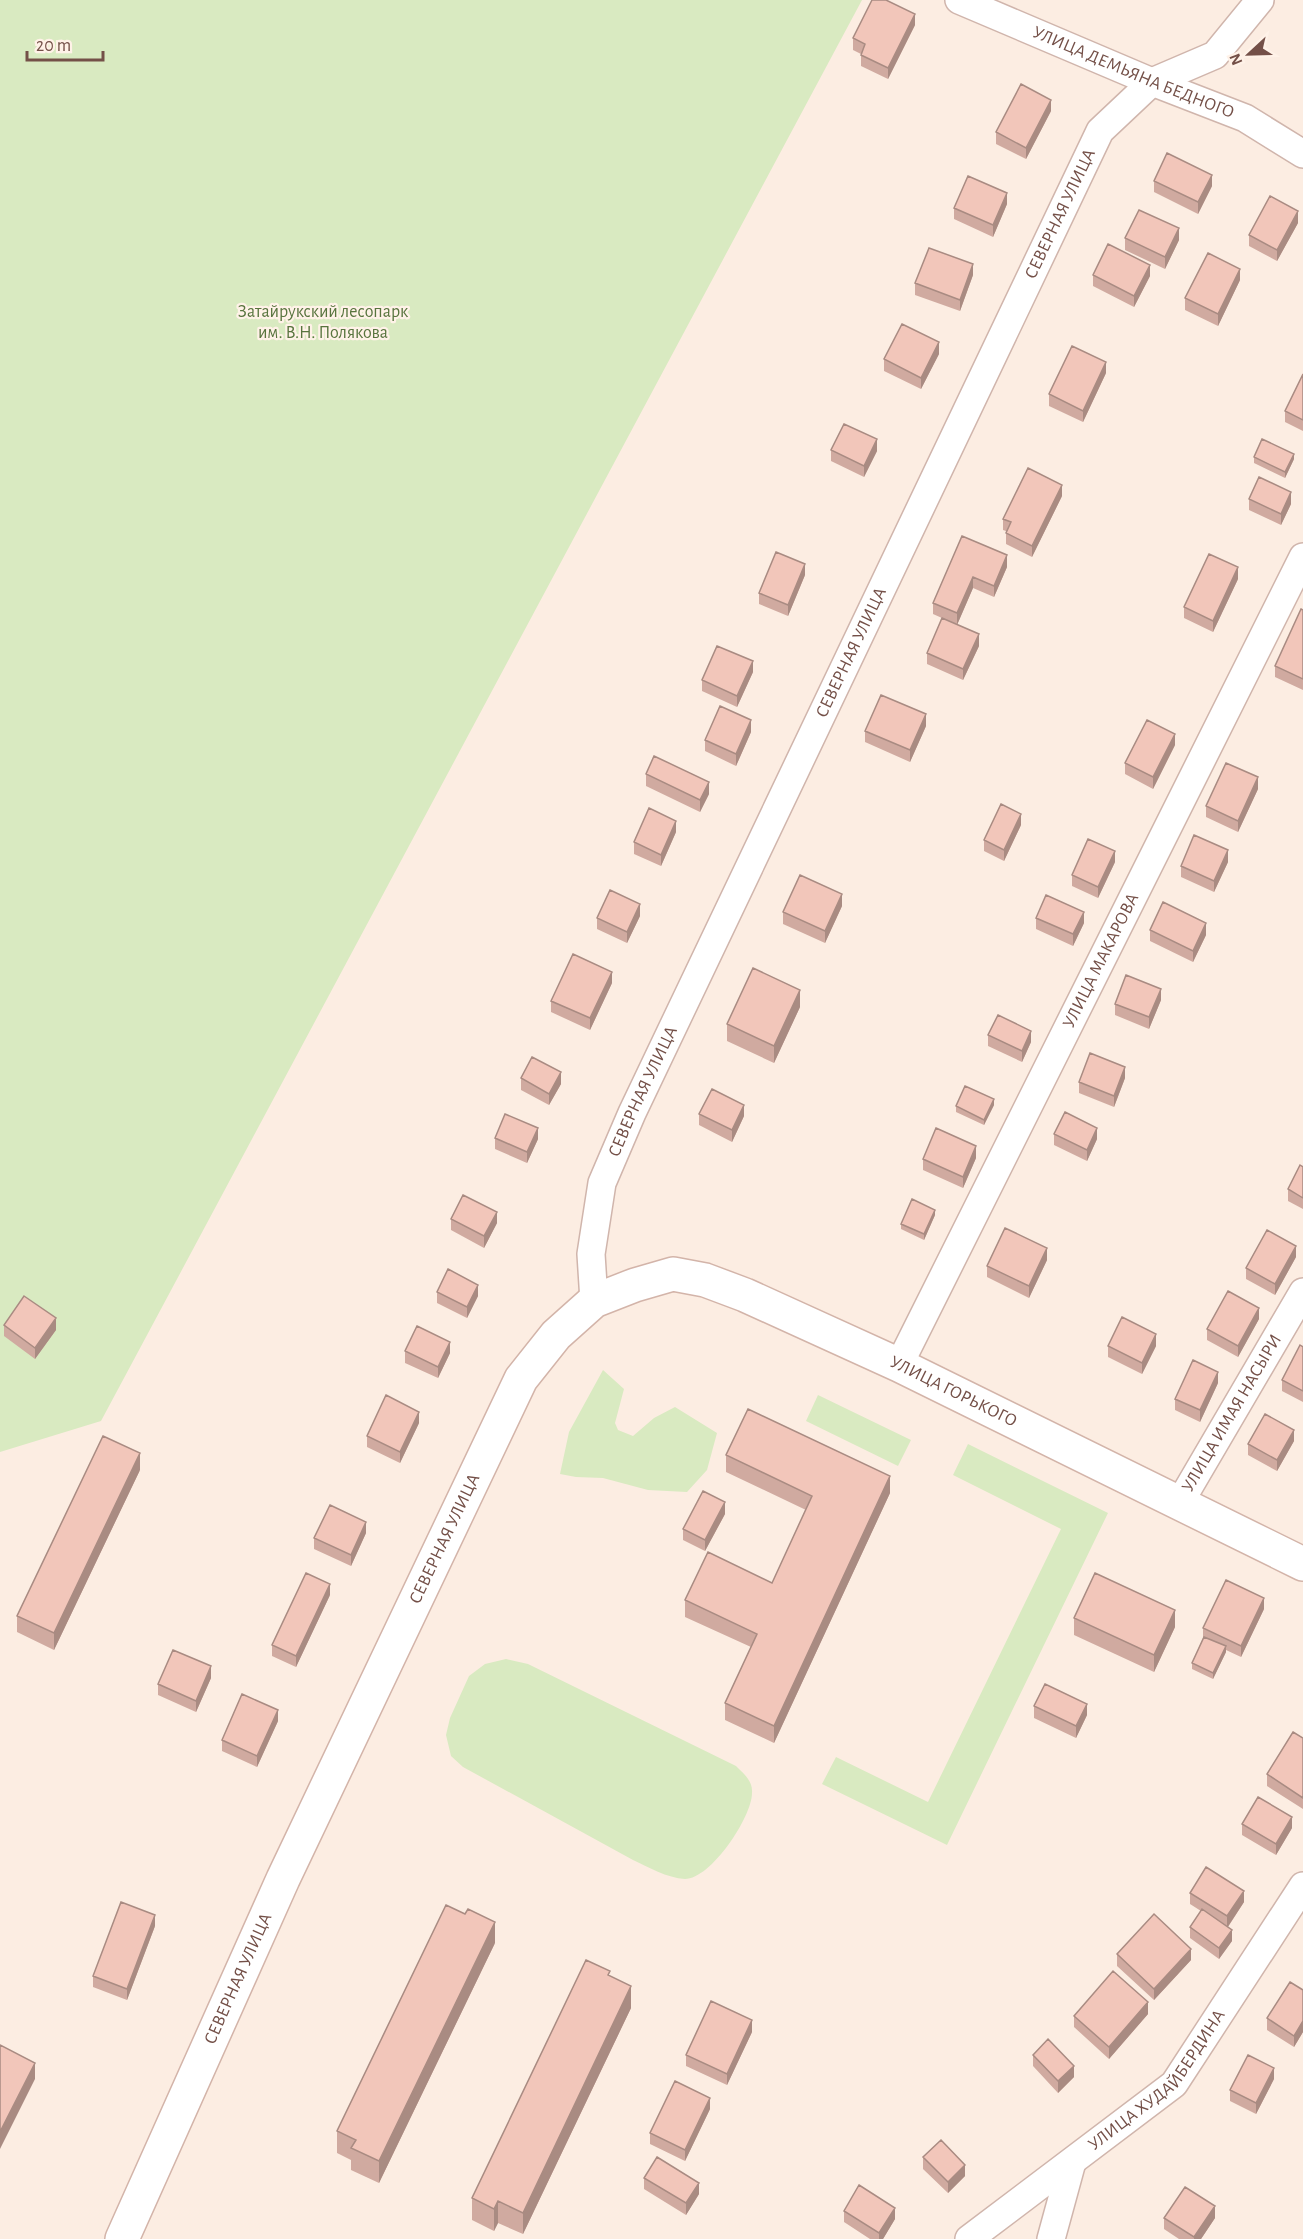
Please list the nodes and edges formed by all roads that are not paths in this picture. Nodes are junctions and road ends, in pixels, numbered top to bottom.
1 (959, 0) edge
2 (1260, 0) edge
3 (1152, 82) junction
4 (1303, 154) edge
5 (1303, 557) edge
6 (1303, 1292) edge
7 (594, 1301) junction
8 (899, 1365) junction
9 (1179, 1504) junction
10 (1303, 1564) edge
11 (1303, 1886) edge
12 (1072, 2162) junction
13 (122, 2239) edge
14 (969, 2239) edge
15 (1051, 2239) edge

1 - 3 street, УЛИЦА ДЕМЬЯНА БЕДНОГО
2 - 3 street, СЕВЕРНАЯ УЛИЦА
3 - 4 street, УЛИЦА ДЕМЬЯНА БЕДНОГО
3 - 7 street, СЕВЕРНАЯ УЛИЦА
5 - 8 street, УЛИЦА МАКАРОВА
6 - 9 street, УЛИЦА ИМАЯ НАСЫРИ
7 - 8 main road, УЛИЦА ГОРЬКОГО
7 - 13 main road, СЕВЕРНАЯ УЛИЦА
8 - 9 main road, УЛИЦА ГОРЬКОГО
9 - 10 main road, УЛИЦА ГОРЬКОГО
11 - 12 street, УЛИЦА ХУДАЙБЕРДИНА
12 - 14 street, УЛИЦА ХУДАЙБЕРДИНА
12 - 15 street

